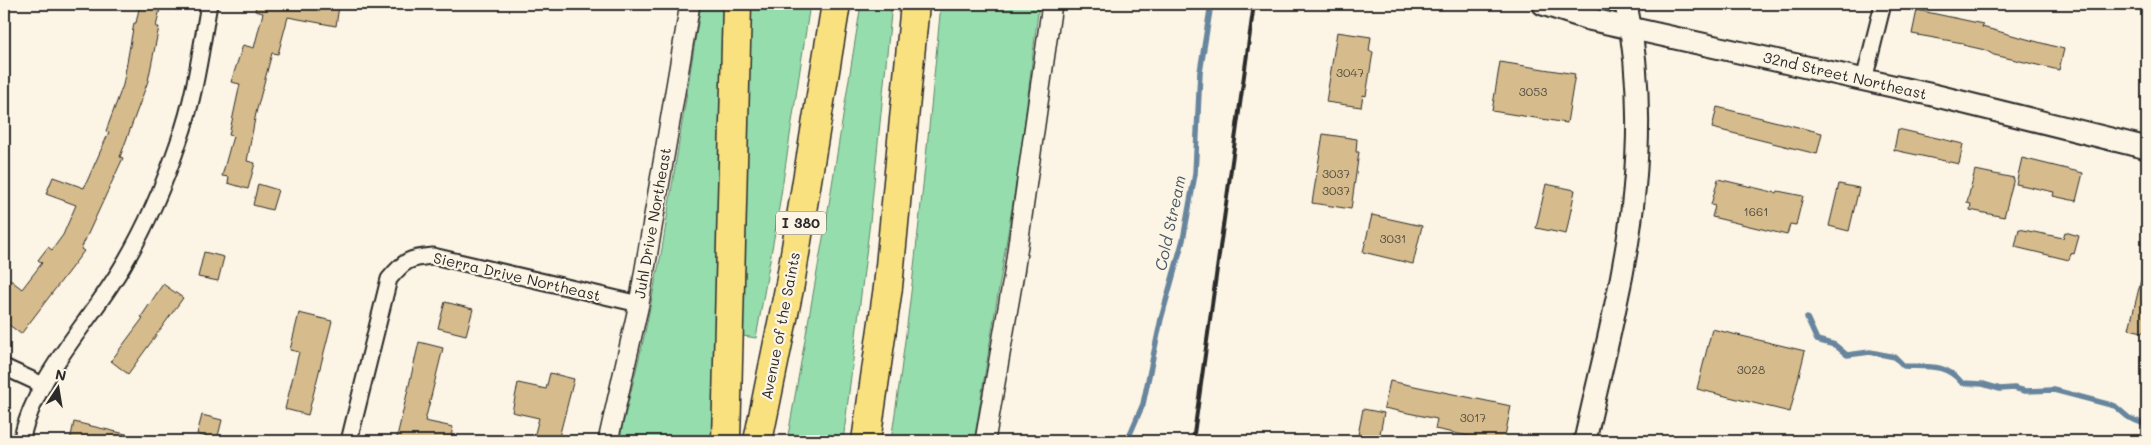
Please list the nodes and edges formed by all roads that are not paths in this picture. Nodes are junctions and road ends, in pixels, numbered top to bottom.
1 (209, 4) edge
2 (690, 4) edge
3 (737, 4) edge
4 (836, 4) edge
5 (915, 4) edge
6 (1052, 4) edge
7 (1543, 4) edge
8 (1626, 4) edge
9 (1883, 4) edge
10 (1631, 28) junction
11 (1864, 80) junction
12 (2147, 148) edge
13 (639, 304) junction
14 (4, 367) edge
15 (44, 385) junction
16 (21, 441) edge
17 (350, 441) edge
18 (608, 441) edge
19 (726, 441) edge
20 (758, 441) edge
21 (866, 441) edge
22 (985, 441) edge
23 (1585, 441) edge

1 - 15 street
2 - 13 street, Juhl Drive Northeast
3 - 19 highway
4 - 20 highway, Avenue of the Saints / I 380
5 - 21 highway
6 - 22 street
7 - 10 main road, 32nd Street Northeast
8 - 10 main road
9 - 11 street
10 - 11 main road, 32nd Street Northeast
10 - 23 main road
11 - 12 main road, 32nd Street Northeast
13 - 17 street, Sierra Drive Northeast
13 - 18 street, Juhl Drive Northeast
14 - 15 street
15 - 16 street

